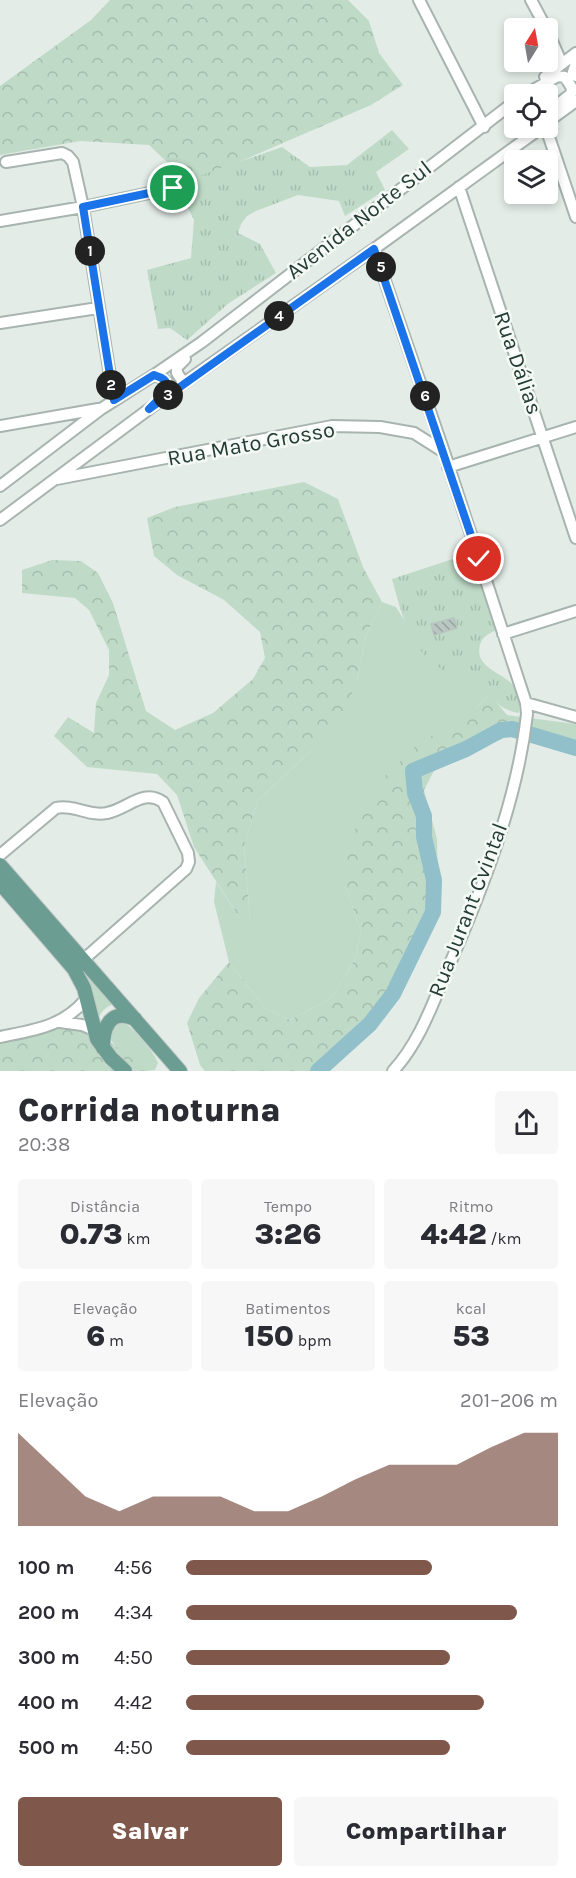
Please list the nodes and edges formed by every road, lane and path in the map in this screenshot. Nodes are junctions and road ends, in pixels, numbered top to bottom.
1 (419, 0) edge
2 (531, 0) edge
3 (541, 18) edge
4 (576, 53) edge
5 (558, 55) edge
6 (576, 63) edge
7 (562, 64) junction
8 (576, 76) edge
9 (537, 84) edge
10 (543, 84) edge
11 (576, 101) edge
12 (558, 104) edge
13 (504, 110) edge
14 (558, 113) edge
15 (484, 127) junction
16 (527, 138) edge
17 (549, 138) edge
18 (6, 162) dead end
19 (459, 187) junction
20 (173, 188) dead end
21 (83, 207) junction
22 (576, 217) edge
23 (0, 221) edge
24 (374, 249) junction
25 (98, 308) junction
26 (0, 323) edge
27 (202, 342) junction
28 (154, 375) junction
29 (184, 383) junction
30 (114, 400) junction
31 (101, 409) junction
32 (149, 409) junction
33 (0, 426) edge
34 (576, 427) edge
35 (543, 438) junction
36 (444, 452) junction
37 (448, 467) junction
38 (54, 480) junction
39 (0, 486) edge
40 (0, 520) edge
41 (576, 538) edge
42 (576, 611) edge
43 (503, 634) junction
44 (526, 703) junction
45 (576, 717) edge
46 (0, 855) edge
47 (0, 865) edge
48 (0, 883) edge
49 (83, 960) junction
50 (86, 999) junction
51 (135, 1019) junction
52 (59, 1022) junction
53 (94, 1030) junction
54 (0, 1037) edge
55 (103, 1048) junction
56 (165, 1054) junction
57 (125, 1071) edge
58 (163, 1071) edge
59 (180, 1071) edge
60 (393, 1071) edge

1 - 15 street
2 - 3 street
4 - 7 street
5 - 7 street
6 - 8 street
7 - 9 street
10 - 12 street
11 - 14 street
13 - 15 street, Avenida Norte Sul
15 - 27 street, Avenida Norte Sul
16 - 19 street, Avenida Norte Sul
17 - 22 street
18 - 21 street
19 - 24 street, Avenida Norte Sul
19 - 35 street, Rua Dálias
20 - 21 street
21 - 23 street
21 - 25 street
24 - 29 street, Avenida Norte Sul
24 - 36 street, Rua Jurant Cvintal
25 - 26 street
25 - 30 street
27 - 28 street, Avenida Norte Sul
27 - 29 street
28 - 30 street, Avenida Norte Sul
28 - 32 street
29 - 32 street, Avenida Norte Sul
30 - 31 street, Avenida Norte Sul
31 - 33 street
31 - 39 street, Avenida Norte Sul
32 - 38 street, Avenida Norte Sul
34 - 35 street
35 - 37 street
35 - 41 street, Rua Dálias
36 - 37 street, Rua Jurant Cvintal
36 - 38 street, Rua Mato Grosso
37 - 43 street, Rua Jurant Cvintal
38 - 40 street, Avenida Norte Sul
42 - 43 street
43 - 44 street, Rua Jurant Cvintal
44 - 45 street
44 - 60 street, Rua Jurant Cvintal
46 - 49 street
47 - 49 main road
48 - 50 main road
49 - 51 main road
50 - 52 street
50 - 53 main road
51 - 55 main road
51 - 56 main road
52 - 53 street
52 - 54 street
53 - 55 main road
55 - 57 main road
56 - 58 main road
56 - 59 main road

